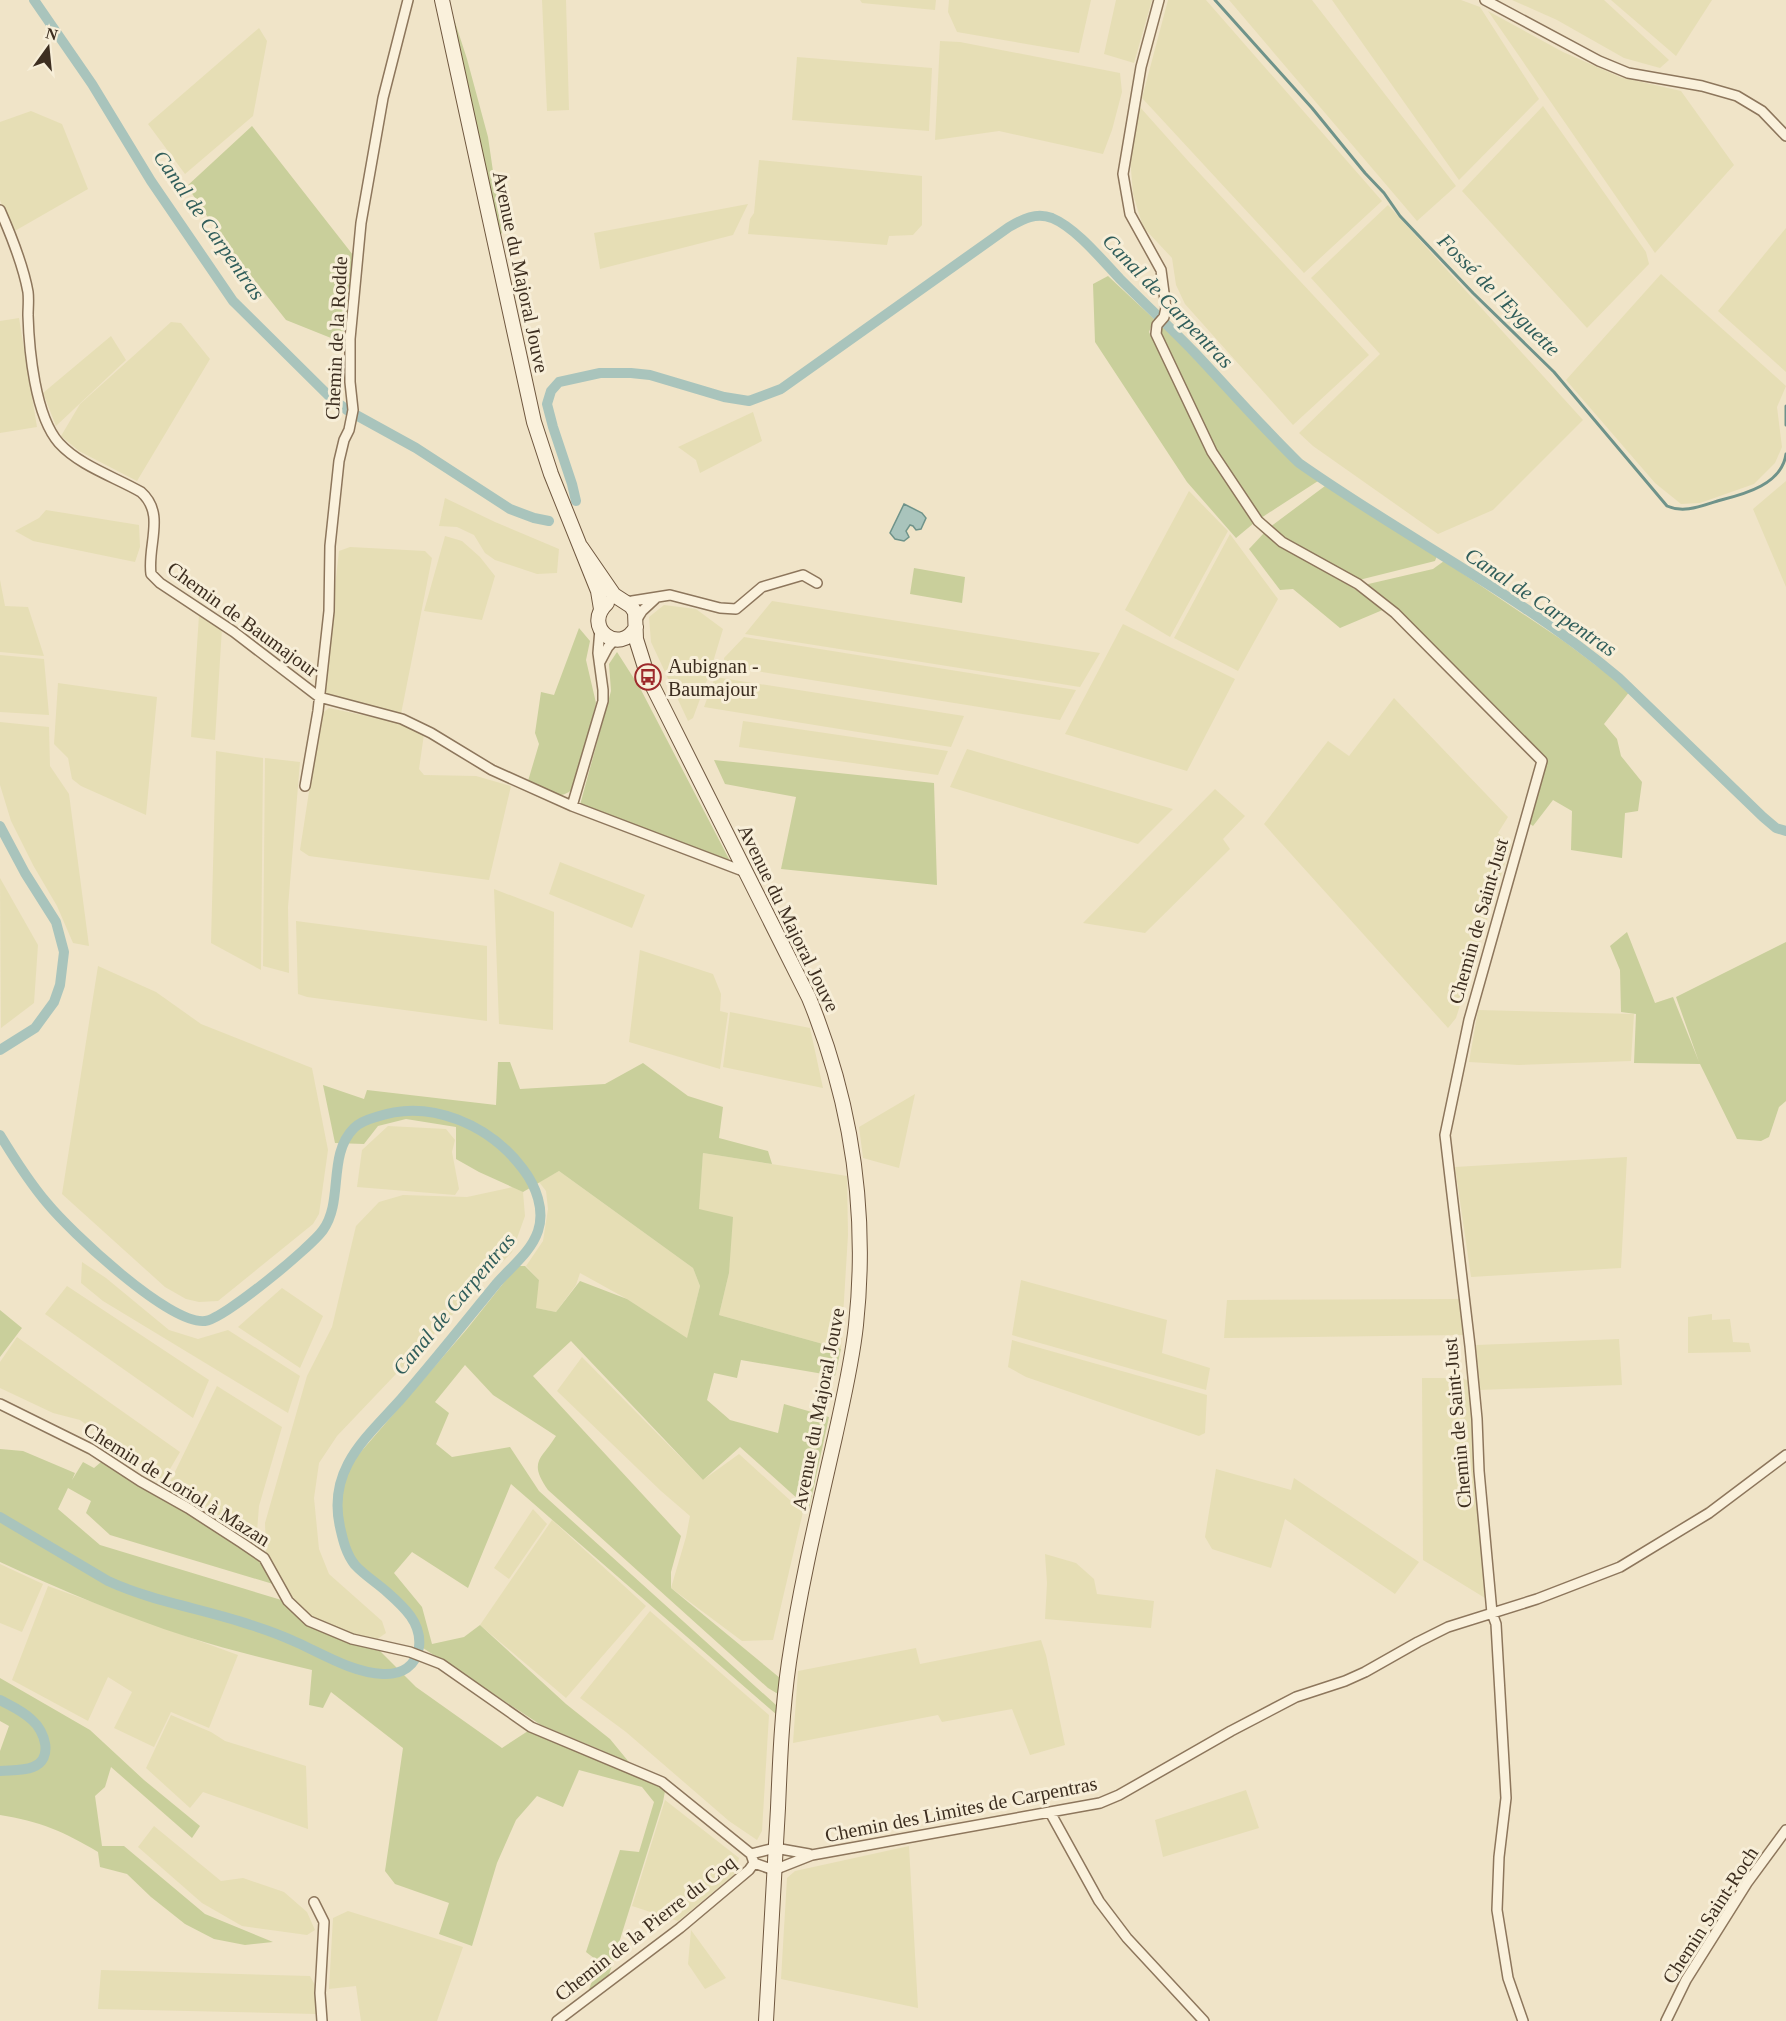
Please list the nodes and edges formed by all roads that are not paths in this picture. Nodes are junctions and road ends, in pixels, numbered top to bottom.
1 (408, 0) edge
2 (442, 0) edge
3 (1159, 0) edge
4 (1485, 0) edge
5 (1786, 136) edge
6 (0, 210) edge
7 (581, 547) junction
8 (817, 583) dead end
9 (658, 597) junction
10 (623, 601) junction
11 (601, 609) junction
12 (637, 623) junction
13 (600, 629) junction
14 (616, 639) junction
15 (599, 665) junction
16 (648, 677) junction
17 (319, 697) junction
18 (305, 786) dead end
19 (572, 806) junction
20 (748, 873) junction
21 (0, 1404) edge
22 (1786, 1455) edge
23 (1492, 1613) junction
24 (1051, 1814) junction
25 (1786, 1830) edge
26 (776, 1848) junction
27 (812, 1855) junction
28 (752, 1859) junction
29 (774, 1868) junction
30 (314, 1902) dead end
31 (322, 2021) edge
32 (557, 2021) edge
33 (766, 2021) edge
34 (1204, 2021) edge
35 (1523, 2021) edge
36 (1666, 2021) edge

1 - 17 street, Chemin de la Rodde
2 - 7 main road, Avenue du Majoral Jouve
3 - 23 street, Chemin de Saint-Just
4 - 5 street
6 - 17 street, Chemin de Baumajour
7 - 10 main road, Avenue du Majoral Jouve
7 - 11 main road, Avenue du Majoral Jouve
8 - 9 street
9 - 10 street
9 - 12 street
10 - 11 main road
10 - 12 main road, Avenue du Majoral Jouve
11 - 13 main road, Avenue du Majoral Jouve
12 - 14 main road
12 - 16 main road, Avenue du Majoral Jouve
13 - 14 main road, Avenue du Majoral Jouve
13 - 15 street
14 - 15 street
14 - 16 main road, Avenue du Majoral Jouve
15 - 19 street
16 - 20 main road, Avenue du Majoral Jouve
17 - 18 street, Chemin de la Rodde
17 - 19 street, Chemin de Baumajour
19 - 20 street, Chemin de Baumajour
20 - 26 main road, Avenue du Majoral Jouve
21 - 28 street, Chemin de Loriol à Mazan
22 - 23 street, Chemin des Limites de Carpentras
23 - 24 street, Chemin des Limites de Carpentras
23 - 35 street, Chemin de Saint-Just
24 - 27 street, Chemin des Limites de Carpentras
24 - 34 street
25 - 36 street, Chemin Saint-Roch
26 - 27 street, Chemin des Limites de Carpentras
26 - 28 street
26 - 29 main road, Avenue du Majoral Jouve
27 - 29 street, Chemin des Limites de Carpentras
28 - 29 street, Chemin de Loriol à Mazan
28 - 32 street, Chemin de la Pierre du Coq
29 - 33 main road, Avenue du Majoral Jouve
30 - 31 street

